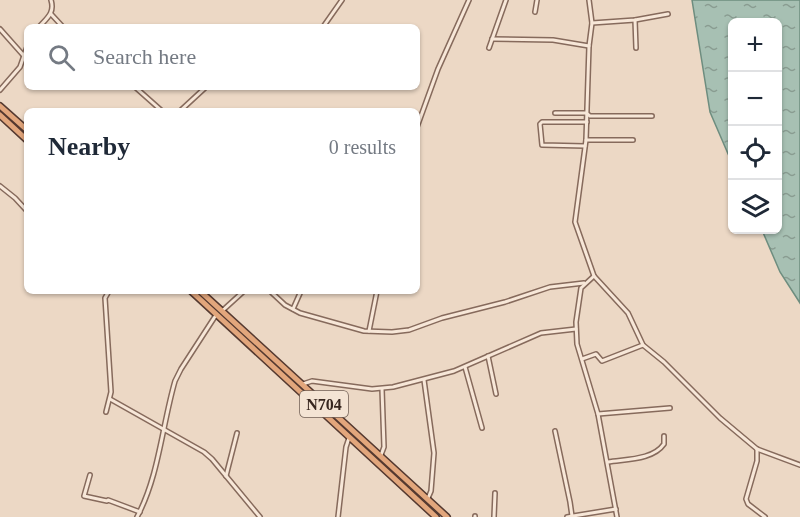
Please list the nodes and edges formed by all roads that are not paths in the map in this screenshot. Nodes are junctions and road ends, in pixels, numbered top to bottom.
1 (51, 0) edge
2 (342, 0) edge
3 (469, 0) edge
4 (506, 0) edge
5 (537, 0) edge
6 (589, 0) edge
7 (535, 12) dead end
8 (51, 14) junction
9 (668, 14) dead end
10 (635, 20) junction
11 (592, 23) junction
12 (42, 24) edge
13 (60, 24) edge
14 (325, 24) edge
15 (0, 29) edge
16 (492, 39) junction
17 (589, 46) junction
18 (489, 48) dead end
19 (636, 48) dead end
20 (24, 56) joint
21 (0, 90) edge
22 (138, 90) edge
23 (203, 90) edge
24 (0, 106) edge
25 (159, 108) edge
26 (183, 108) edge
27 (555, 113) dead end
28 (586, 113) junction
29 (0, 115) edge
30 (652, 116) dead end
31 (420, 119) edge
32 (586, 122) junction
33 (24, 127) edge
34 (24, 137) edge
35 (586, 140) junction
36 (633, 140) dead end
37 (585, 146) junction
38 (0, 186) edge
39 (24, 208) edge
40 (594, 276) junction
41 (585, 283) junction
42 (106, 294) edge
43 (195, 294) edge
44 (202, 294) edge
45 (241, 294) edge
46 (273, 294) edge
47 (300, 294) edge
48 (376, 294) edge
49 (207, 302) junction
50 (293, 309) junction
51 (222, 310) junction
52 (216, 315) junction
53 (576, 329) junction
54 (369, 331) junction
55 (644, 345) junction
56 (488, 356) junction
57 (582, 359) junction
58 (465, 367) junction
59 (424, 380) junction
60 (303, 384) junction
61 (382, 389) junction
62 (496, 394) dead end
63 (110, 399) junction
64 (670, 408) dead end
65 (106, 412) dead end
66 (598, 414) junction
67 (164, 428) junction
68 (482, 428) dead end
69 (555, 431) dead end
70 (237, 434) dead end
71 (664, 436) dead end
72 (349, 438) junction
73 (367, 445) junction
74 (757, 449) junction
75 (362, 450) junction
76 (379, 457) junction
77 (608, 462) junction
78 (800, 465) edge
79 (90, 475) dead end
80 (226, 476) junction
81 (495, 493) dead end
82 (427, 500) junction
83 (616, 509) junction
84 (140, 512) junction
85 (572, 516) edge
86 (137, 517) edge
87 (260, 517) edge
88 (338, 517) edge
89 (436, 517) edge
90 (447, 517) edge
91 (494, 517) edge
92 (567, 517) edge
93 (617, 517) edge
94 (765, 517) edge

1 - 8 street
2 - 14 street
3 - 31 street
4 - 16 street
5 - 7 street
6 - 11 street
8 - 12 street
8 - 13 street
9 - 10 street
10 - 11 street
10 - 19 street
11 - 17 street
15 - 20 street
16 - 17 street
16 - 18 street
17 - 28 street
20 - 21 street
22 - 25 street
23 - 26 street
24 - 33 highway
27 - 28 street
28 - 30 street
28 - 32 street
29 - 34 highway
32 - 35 street
32 - 37 street
35 - 36 street
35 - 37 street
37 - 40 street
38 - 39 street
40 - 41 street
40 - 55 street
41 - 53 street
41 - 54 street
42 - 63 street
43 - 49 highway, N704
44 - 49 highway, N704
45 - 51 street
46 - 50 street
47 - 50 street
48 - 54 street
49 - 51 highway, N704
49 - 52 highway, N704
50 - 54 street
51 - 60 highway, N704
52 - 67 street
52 - 72 highway, N704
53 - 56 street
53 - 57 street
55 - 57 street
55 - 74 street
56 - 58 street
56 - 62 street
57 - 66 street
58 - 59 street
58 - 68 street
59 - 61 street
59 - 82 street
60 - 61 street
60 - 73 highway, N704
61 - 76 street
63 - 65 street
63 - 67 street
64 - 66 street
66 - 77 street
67 - 80 street
67 - 84 street
69 - 85 street
70 - 80 street
71 - 77 street
72 - 75 highway, N704
72 - 88 street
73 - 75 highway
73 - 76 highway, N704
74 - 78 street
74 - 94 street
75 - 89 highway, N704
76 - 82 highway, N704
77 - 83 street
79 - 84 street
80 - 87 street
81 - 91 street
82 - 90 highway, N704
83 - 85 street
83 - 93 street
84 - 86 street
85 - 92 street

